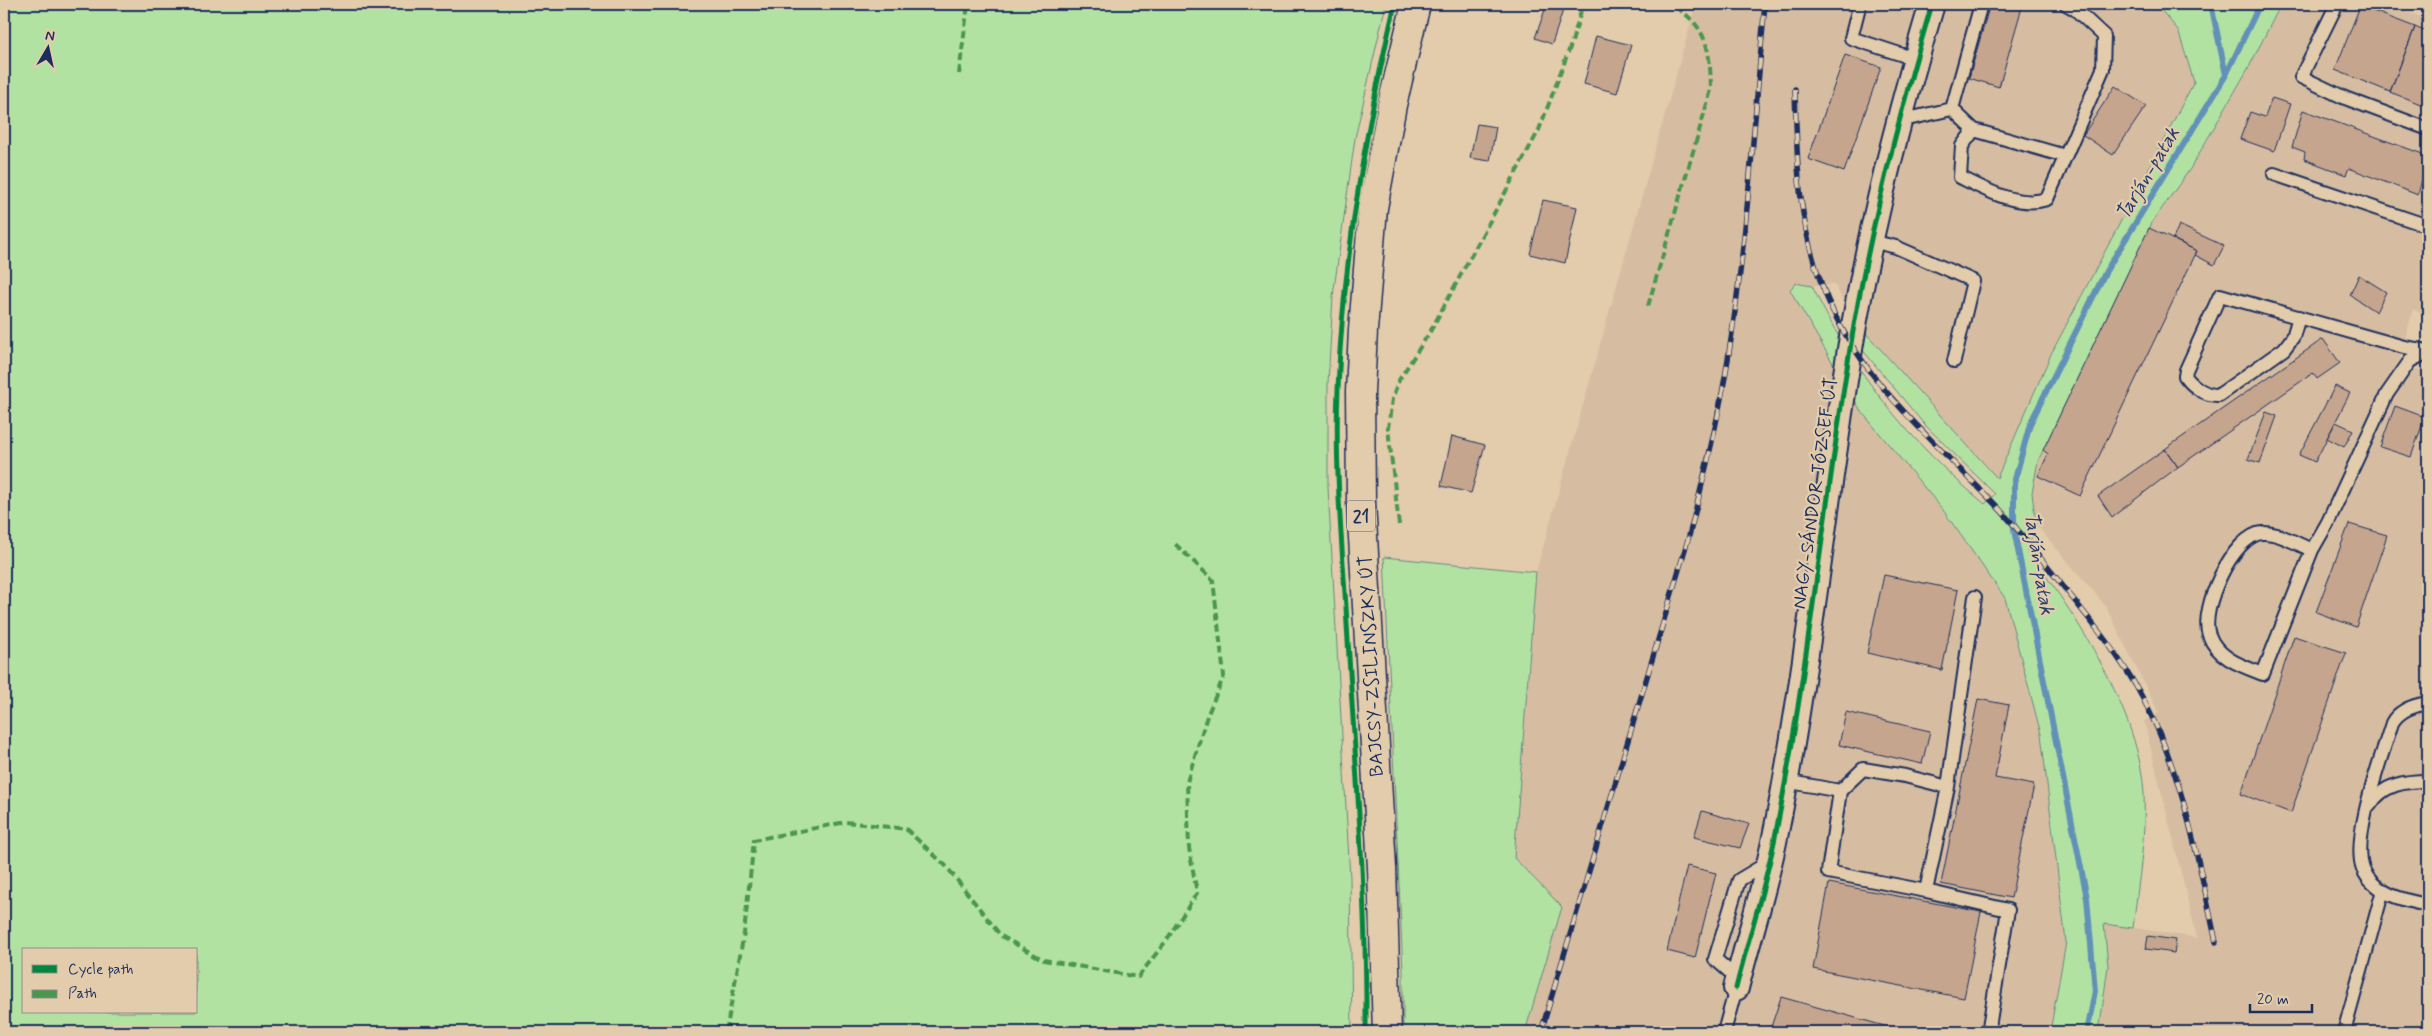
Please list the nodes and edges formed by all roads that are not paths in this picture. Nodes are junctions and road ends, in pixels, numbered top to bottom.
1 (1416, 4) edge
2 (1858, 4) edge
3 (1932, 4) edge
4 (1981, 4) edge
5 (2066, 4) edge
6 (2337, 4) edge
7 (1915, 59) junction
8 (1952, 109) junction
9 (1899, 121) junction
10 (2428, 129) edge
11 (1974, 130) junction
12 (2065, 156) junction
13 (2274, 174) dead end
14 (2428, 226) edge
15 (1871, 241) junction
16 (2298, 318) junction
17 (1954, 361) dead end
18 (2312, 550) junction
19 (1975, 596) dead end
20 (2428, 703) edge
21 (1785, 781) junction
22 (2428, 781) edge
23 (1948, 787) junction
24 (1840, 791) junction
25 (2367, 810) junction
26 (2383, 890) junction
27 (1926, 891) junction
28 (2428, 905) edge
29 (1737, 984) joint
30 (1989, 1027) dead end
31 (1386, 1032) edge
32 (1724, 1032) edge
33 (2344, 1032) edge

1 - 31 main road, BAJCSY-ZSILINSZKY ÚT / 21
2 - 7 lane
3 - 7 street, NAGY-SÁNDOR JÓZSEF ÚT
4 - 8 lane
5 - 12 lane
6 - 10 lane
7 - 9 street, NAGY-SÁNDOR JÓZSEF ÚT
8 - 9 lane
8 - 11 lane
9 - 15 street, NAGY-SÁNDOR JÓZSEF ÚT
11 - 12 lane
11 - 12 lane
13 - 14 lane
15 - 17 lane
15 - 21 street, NAGY-SÁNDOR JÓZSEF ÚT
16 - 16 lane
16 - 18 lane
18 - 18 lane
19 - 23 lane
20 - 25 lane
21 - 24 lane
21 - 29 street, NAGY-SÁNDOR JÓZSEF ÚT
22 - 25 lane
23 - 24 lane
23 - 27 lane
24 - 27 lane
25 - 26 lane
26 - 28 lane
26 - 33 lane
27 - 30 lane
29 - 32 lane

